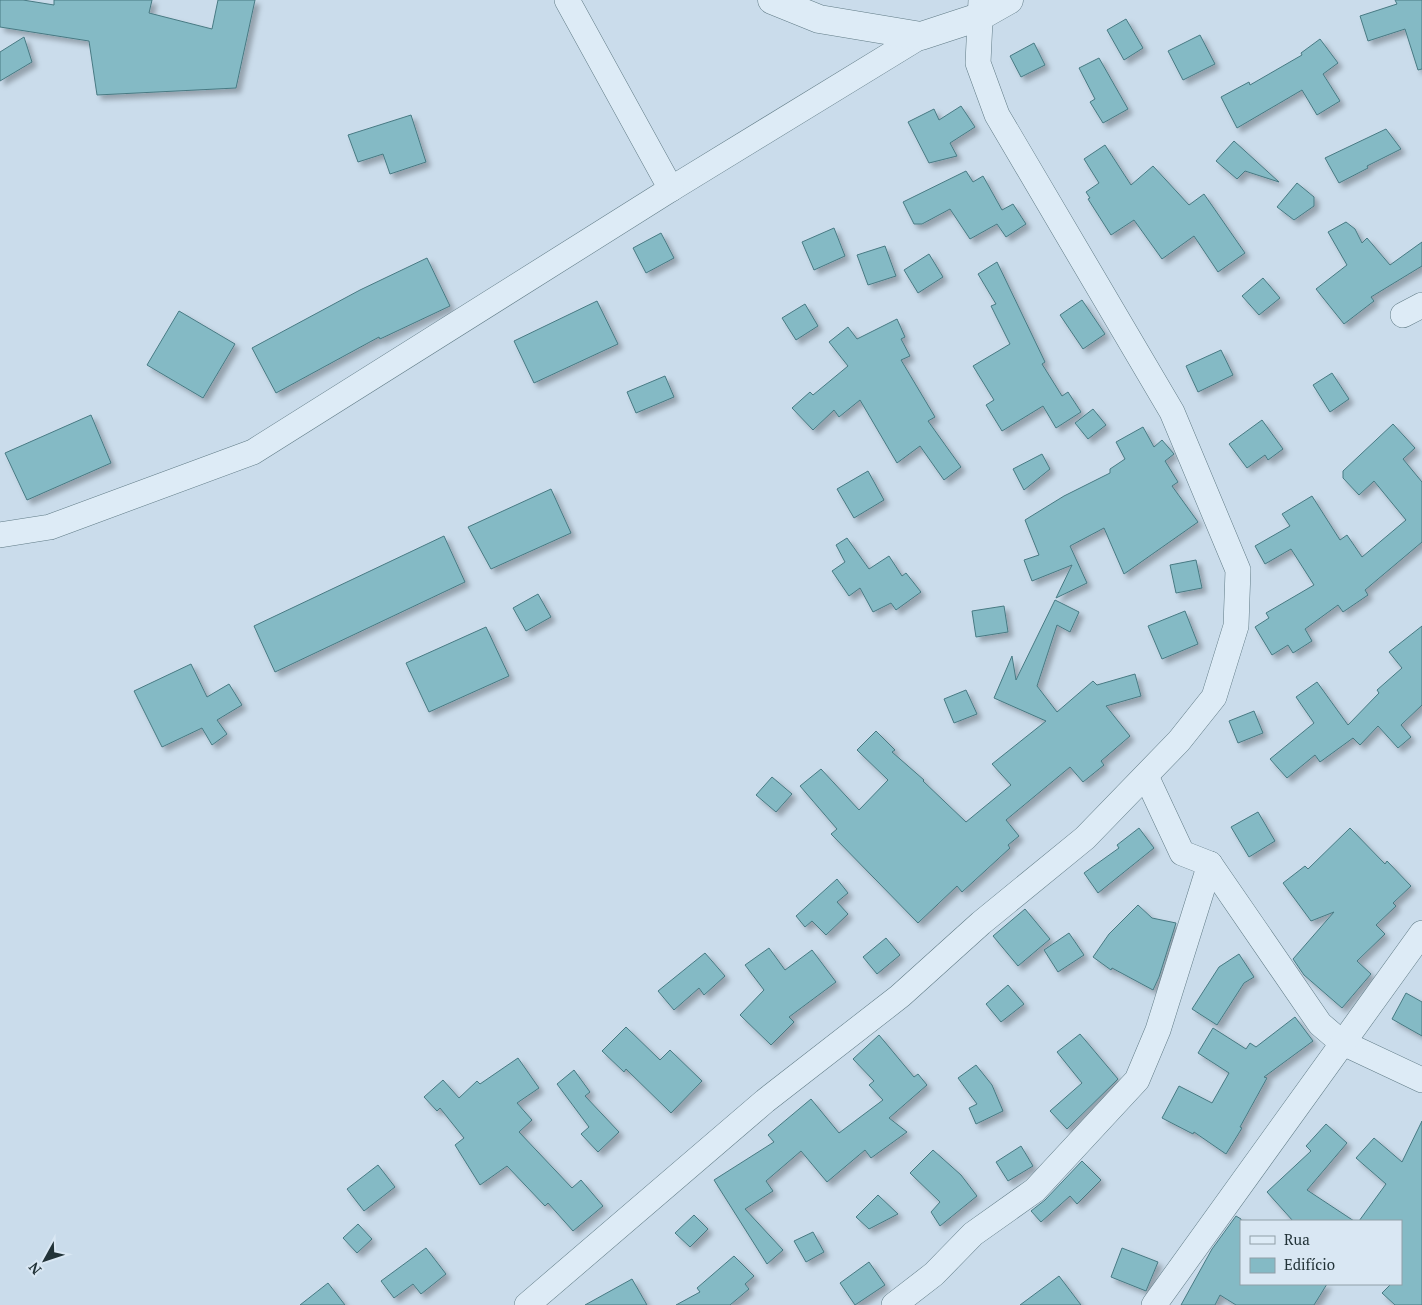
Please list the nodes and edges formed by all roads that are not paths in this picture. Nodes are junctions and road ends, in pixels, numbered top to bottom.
1 (567, 0) edge
2 (772, 0) edge
3 (1009, 0) edge
4 (980, 8) edge
5 (921, 36) junction
6 (671, 189) junction
7 (0, 534) edge
8 (1146, 776) junction
9 (1210, 864) junction
10 (1422, 933) edge
11 (1341, 1042) junction
12 (1422, 1080) edge
13 (527, 1305) edge
14 (894, 1305) edge
15 (1154, 1305) edge

1 - 6 street
2 - 5 street
3 - 4 street
4 - 5 street
4 - 8 street
5 - 6 street
6 - 7 street
8 - 9 street
8 - 13 street
9 - 11 street
9 - 14 street
10 - 11 street
11 - 12 street
11 - 15 street

